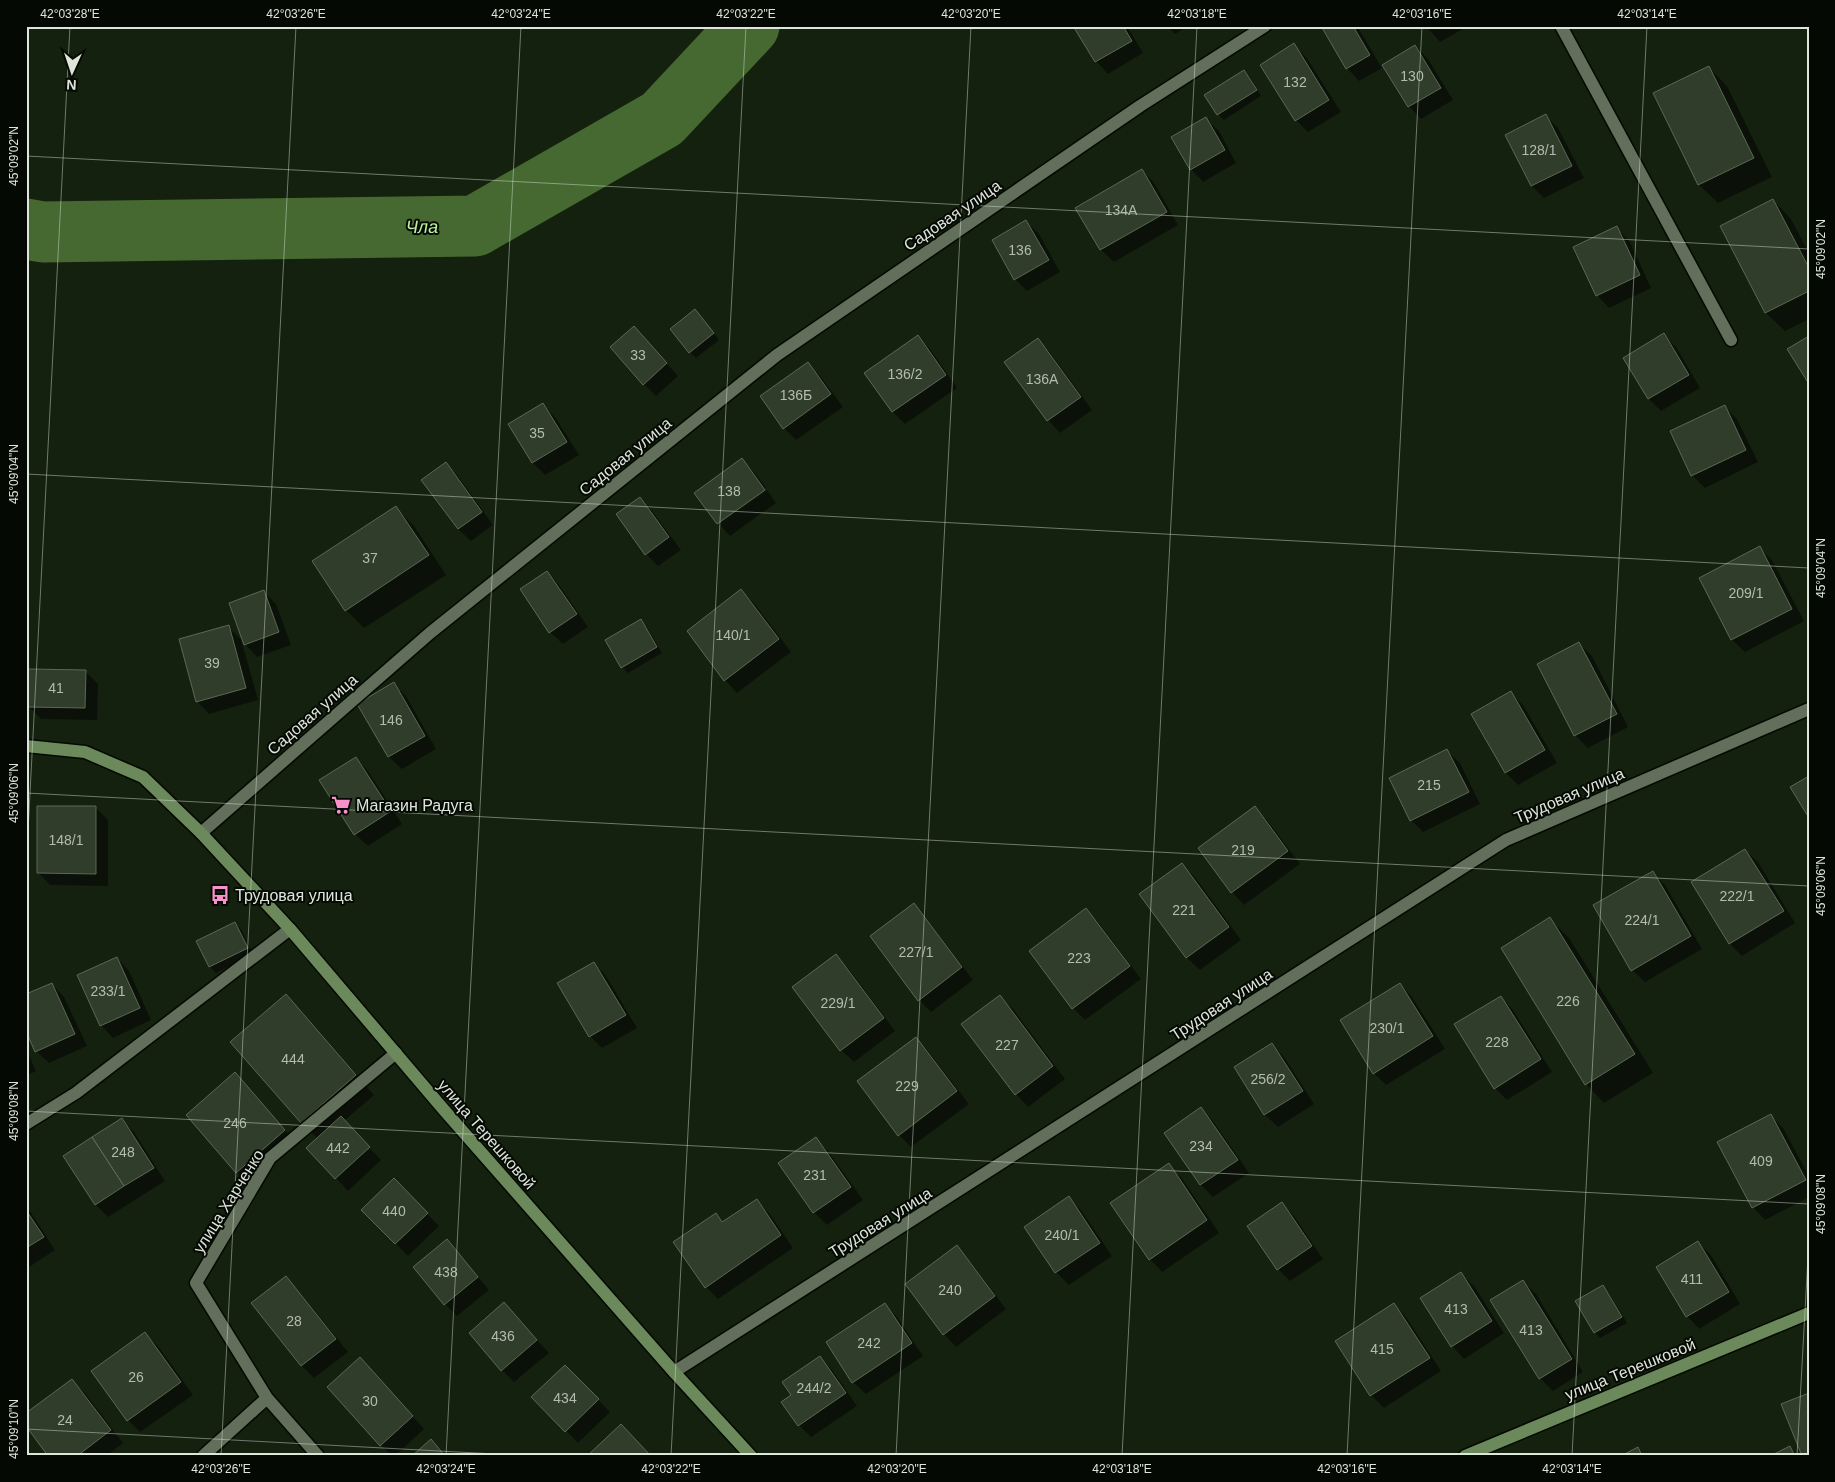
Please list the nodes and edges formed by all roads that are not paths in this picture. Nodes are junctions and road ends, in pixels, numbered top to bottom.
1 (1265, 26) edge
2 (1561, 26) edge
3 (1731, 340) dead end
4 (1809, 708) edge
5 (26, 746) edge
6 (201, 833) junction
7 (290, 929) junction
8 (396, 1053) junction
9 (26, 1124) edge
10 (1809, 1313) edge
11 (674, 1372) junction
12 (267, 1398) junction
13 (203, 1456) edge
14 (318, 1456) edge
15 (750, 1456) edge
16 (1464, 1456) edge

1 - 6 street, Садовая улица
2 - 3 street
4 - 11 street, Трудовая улица
5 - 6 street
6 - 7 street, улица Терешковой
7 - 8 street, улица Терешковой
7 - 9 street
8 - 11 street, улица Терешковой
8 - 12 street, улица Харченко
10 - 16 street, улица Терешковой
11 - 15 street, улица Терешковой
12 - 13 street
12 - 14 street, улица Харченко

